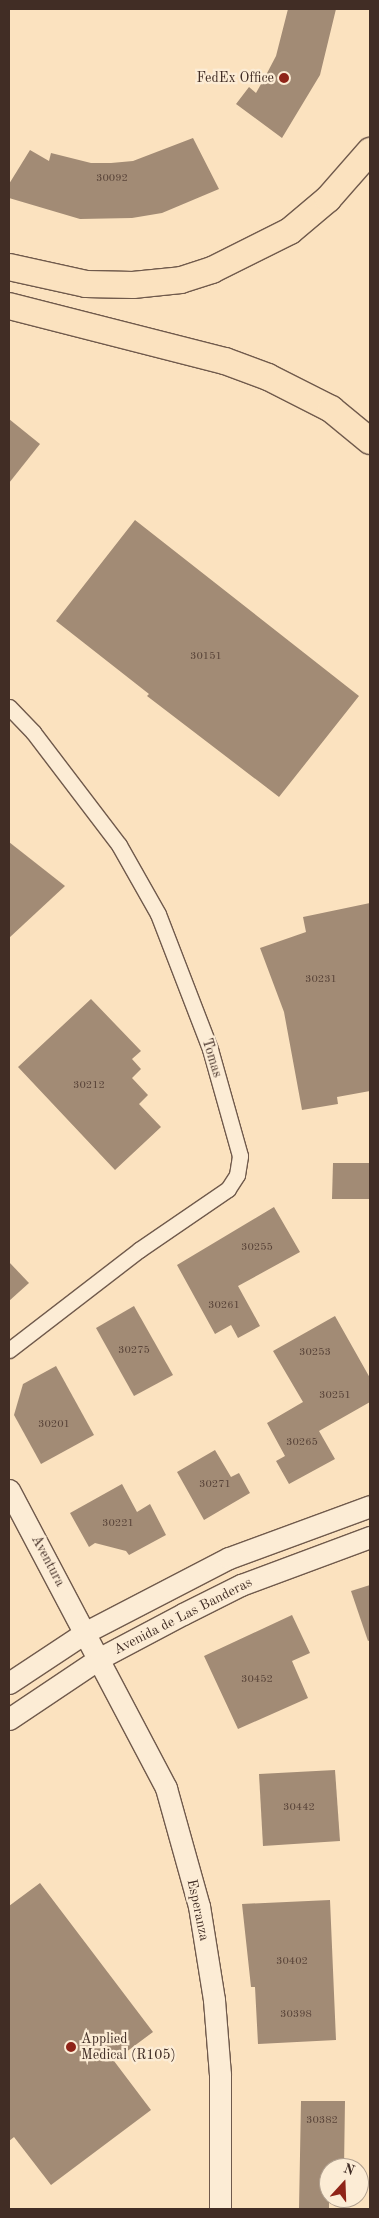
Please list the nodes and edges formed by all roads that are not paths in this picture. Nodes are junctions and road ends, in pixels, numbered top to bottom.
1 (370, 151) edge
2 (9, 267) edge
3 (9, 306) edge
4 (370, 442) edge
5 (9, 707) edge
6 (9, 1350) edge
7 (9, 1490) edge
8 (370, 1506) edge
9 (370, 1538) edge
10 (86, 1632) junction
11 (100, 1658) junction
12 (9, 1683) edge
13 (9, 1719) edge
14 (220, 2209) edge

1 - 2 highway
3 - 4 highway
5 - 6 street, Tomas
7 - 10 main road, Aventura
8 - 10 main road
9 - 11 main road, Avenida de Las Banderas
10 - 11 main road, Esperanza
10 - 12 main road
11 - 13 main road, Avenida de Las Banderas
11 - 14 main road, Esperanza

